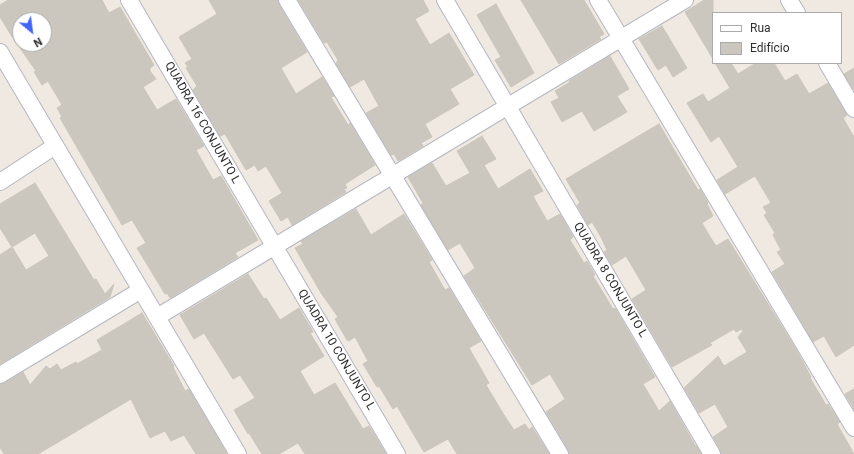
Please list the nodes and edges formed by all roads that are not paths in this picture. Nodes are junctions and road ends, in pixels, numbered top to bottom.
1 (129, 0) edge
2 (287, 0) edge
3 (445, 0) edge
4 (598, 0) edge
5 (685, 0) edge
6 (789, 0) edge
7 (796, 12) edge
8 (621, 38) junction
9 (0, 52) edge
10 (827, 64) edge
11 (508, 106) junction
12 (854, 109) edge
13 (55, 146) junction
14 (392, 176) junction
15 (0, 182) edge
16 (274, 246) junction
17 (141, 290) junction
18 (157, 317) junction
19 (0, 375) edge
20 (854, 428) edge
21 (238, 454) edge
22 (397, 454) edge
23 (560, 454) edge
24 (712, 454) edge

1 - 16 street, QUADRA 16 CONJUNTO L
2 - 14 street
3 - 11 street, QUADRA 8 CONJUNTO L
4 - 8 street
5 - 8 street
6 - 7 street
8 - 11 street
8 - 20 street
9 - 13 street
10 - 12 street
11 - 14 street
11 - 24 street, QUADRA 8 CONJUNTO L
13 - 15 street
13 - 17 street
14 - 16 street
14 - 23 street
16 - 18 street
16 - 22 street, QUADRA 10 CONJUNTO L
17 - 18 street
17 - 19 street
18 - 21 street

